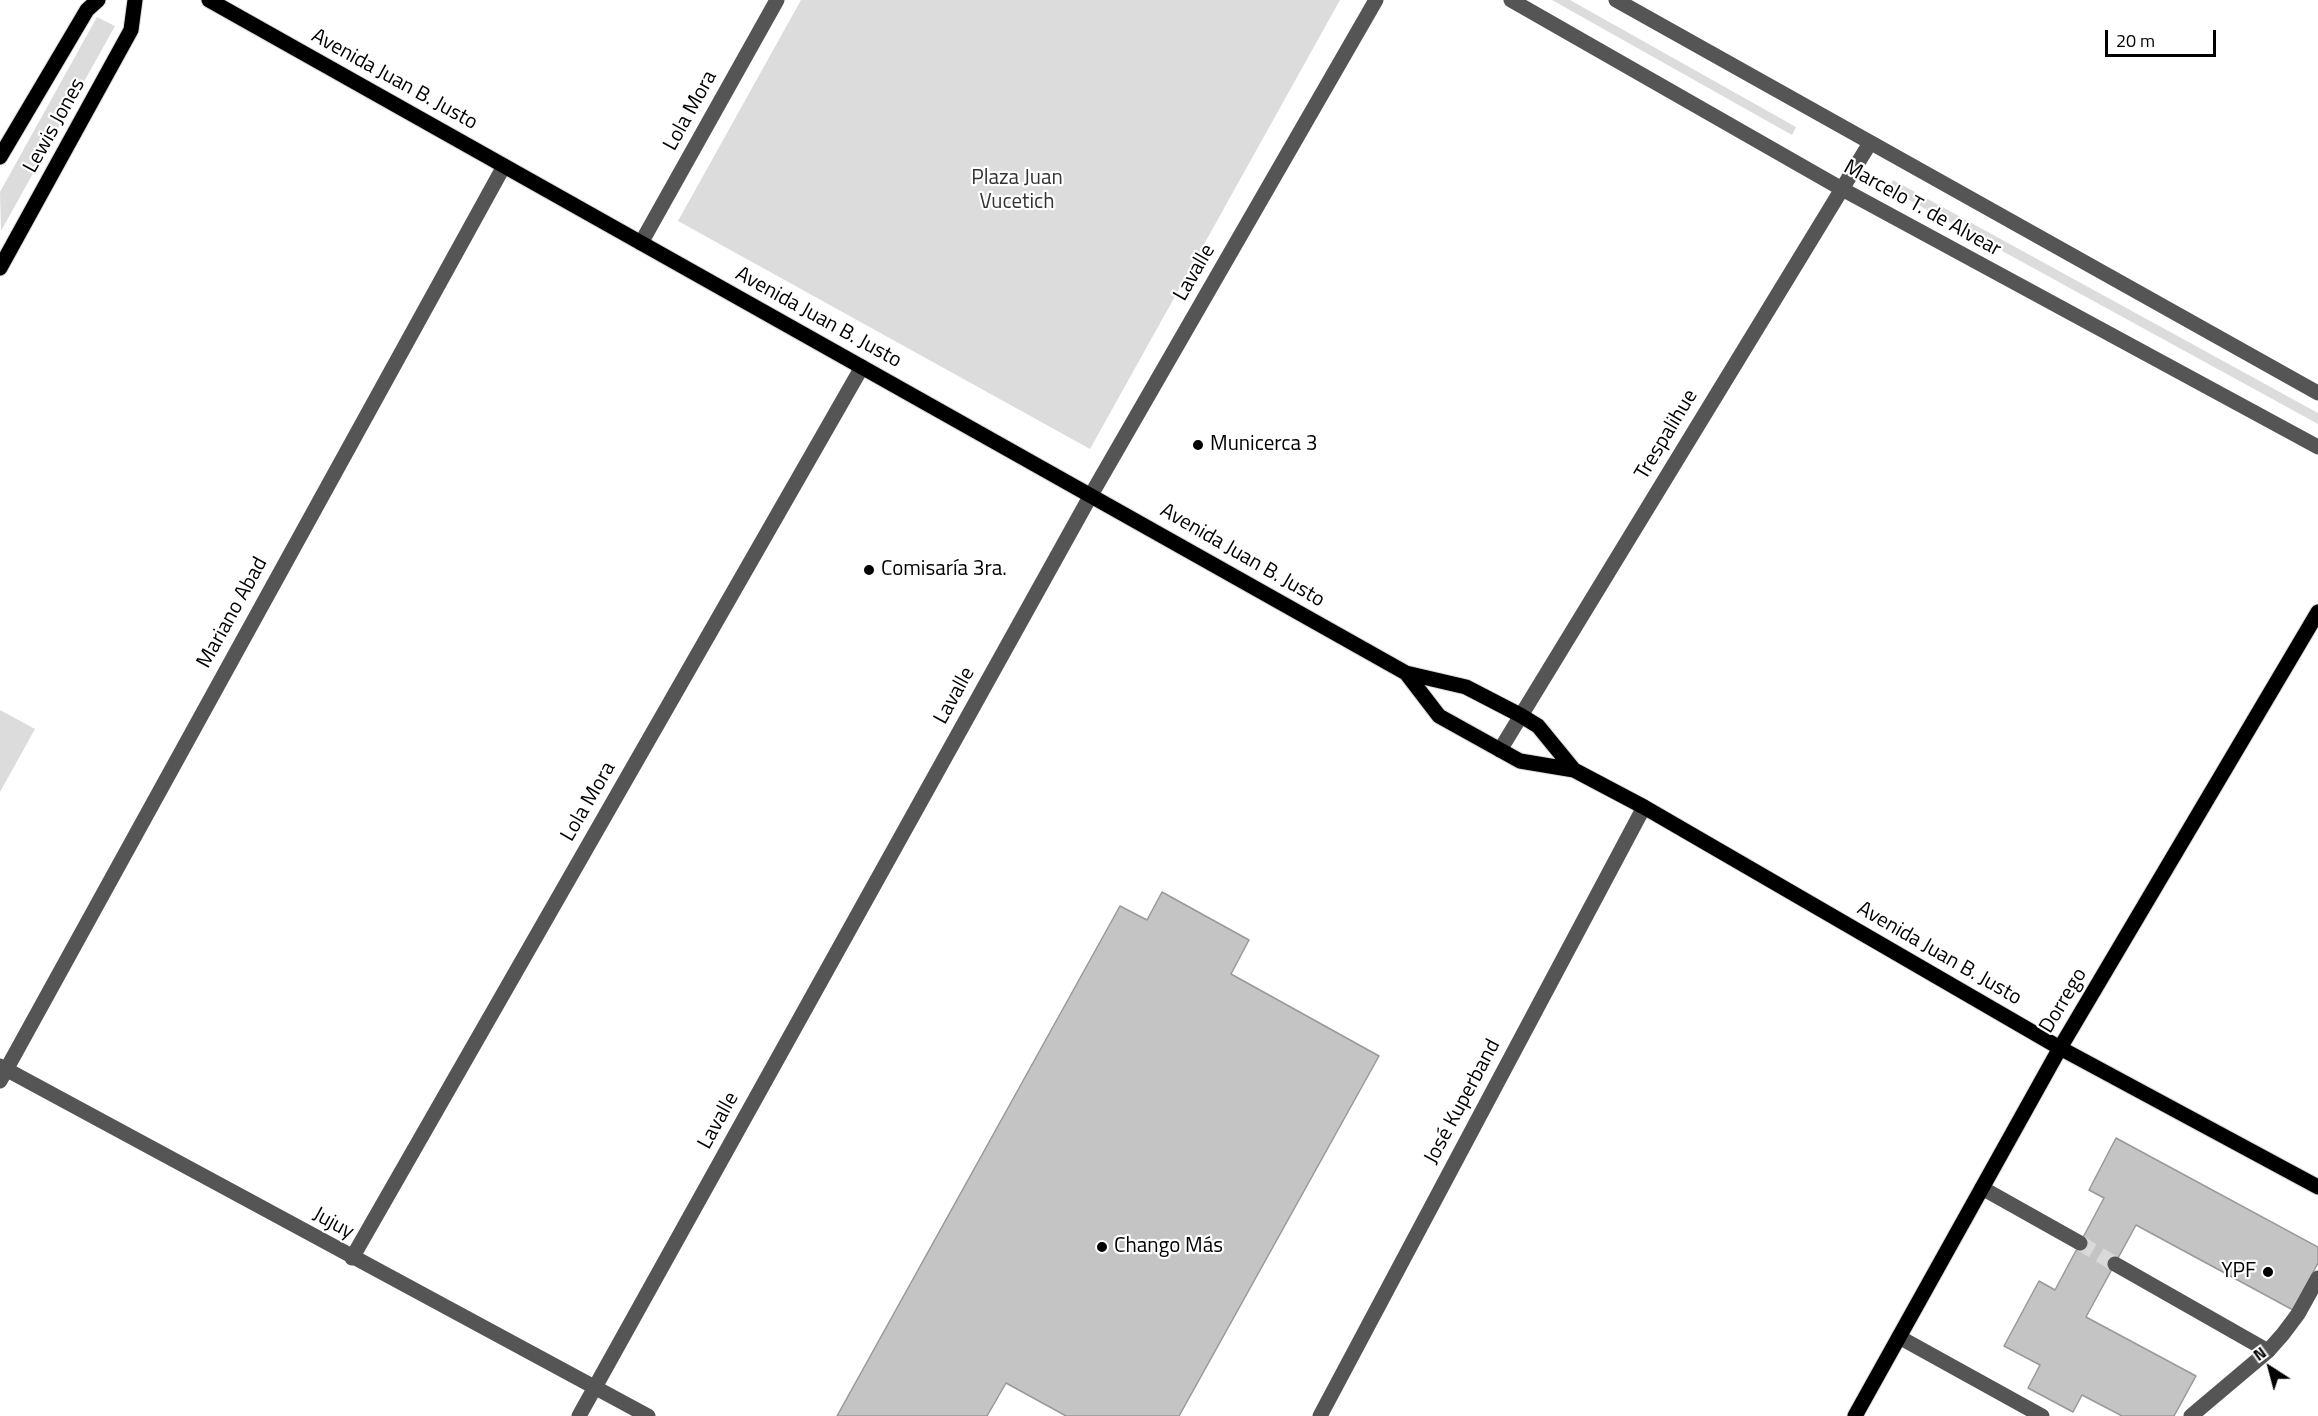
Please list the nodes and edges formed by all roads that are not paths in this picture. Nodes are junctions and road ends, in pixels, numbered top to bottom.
1 (98, 0) edge
2 (135, 0) edge
3 (209, 0) edge
4 (777, 0) edge
5 (1376, 0) edge
6 (1511, 0) edge
7 (1616, 0) edge
8 (1870, 143) junction
9 (0, 157) edge
10 (504, 166) junction
11 (1842, 189) junction
12 (641, 243) junction
13 (0, 268) edge
14 (862, 367) junction
15 (2318, 393) edge
16 (2318, 447) edge
17 (1091, 495) junction
18 (2318, 612) edge
19 (1406, 674) junction
20 (1520, 715) junction
21 (1500, 750) junction
22 (1574, 770) junction
23 (1644, 807) junction
24 (2060, 1048) junction
25 (2, 1072) edge
26 (2318, 1187) edge
27 (1982, 1188) junction
28 (2080, 1244) tunnel mouth
29 (352, 1258) junction
30 (2115, 1264) tunnel mouth
31 (2318, 1278) edge
32 (1899, 1337) junction
33 (2268, 1351) junction
34 (595, 1388) junction
35 (579, 1416) edge
36 (648, 1416) edge
37 (1320, 1416) edge
38 (1855, 1416) edge
39 (2042, 1416) edge
40 (2191, 1416) edge

1 - 9 main road, Lewis Jones
2 - 13 main road, Lewis Jones
3 - 10 main road, Avenida Juan B. Justo
4 - 12 street, Lola Mora
5 - 17 street, Lavalle
6 - 11 street, Marcelo T. de Alvear
7 - 8 street, Marcelo T. de Alvear
8 - 11 street, Trespalihue
8 - 15 street, Marcelo T. de Alvear
10 - 12 main road, Avenida Juan B. Justo
10 - 25 street, Mariano Abad
11 - 16 street, Marcelo T. de Alvear
11 - 20 street, Trespalihue
12 - 14 main road, Avenida Juan B. Justo
14 - 17 main road, Avenida Juan B. Justo
14 - 29 street, Lola Mora
17 - 19 main road, Avenida Juan B. Justo
17 - 34 street, Lavalle
18 - 24 main road, Dorrego
19 - 20 main road, Avenida Juan B. Justo
19 - 21 main road, Avenida Juan B. Justo
20 - 21 street, Trespalihue
20 - 22 main road, Avenida Juan B. Justo
21 - 22 main road, Avenida Juan B. Justo
22 - 23 main road, Avenida Juan B. Justo
23 - 24 main road, Avenida Juan B. Justo
23 - 37 street, José Kuperband
24 - 26 main road, Avenida Juan B. Justo
24 - 27 main road, Dorrego
25 - 29 street, Jujuy
27 - 28 street
27 - 32 main road, Dorrego
29 - 34 street, Jujuy
30 - 33 street
31 - 33 street
32 - 38 main road, Dorrego
32 - 39 street
33 - 40 street
34 - 35 street, Lavalle
34 - 36 street, Jujuy

